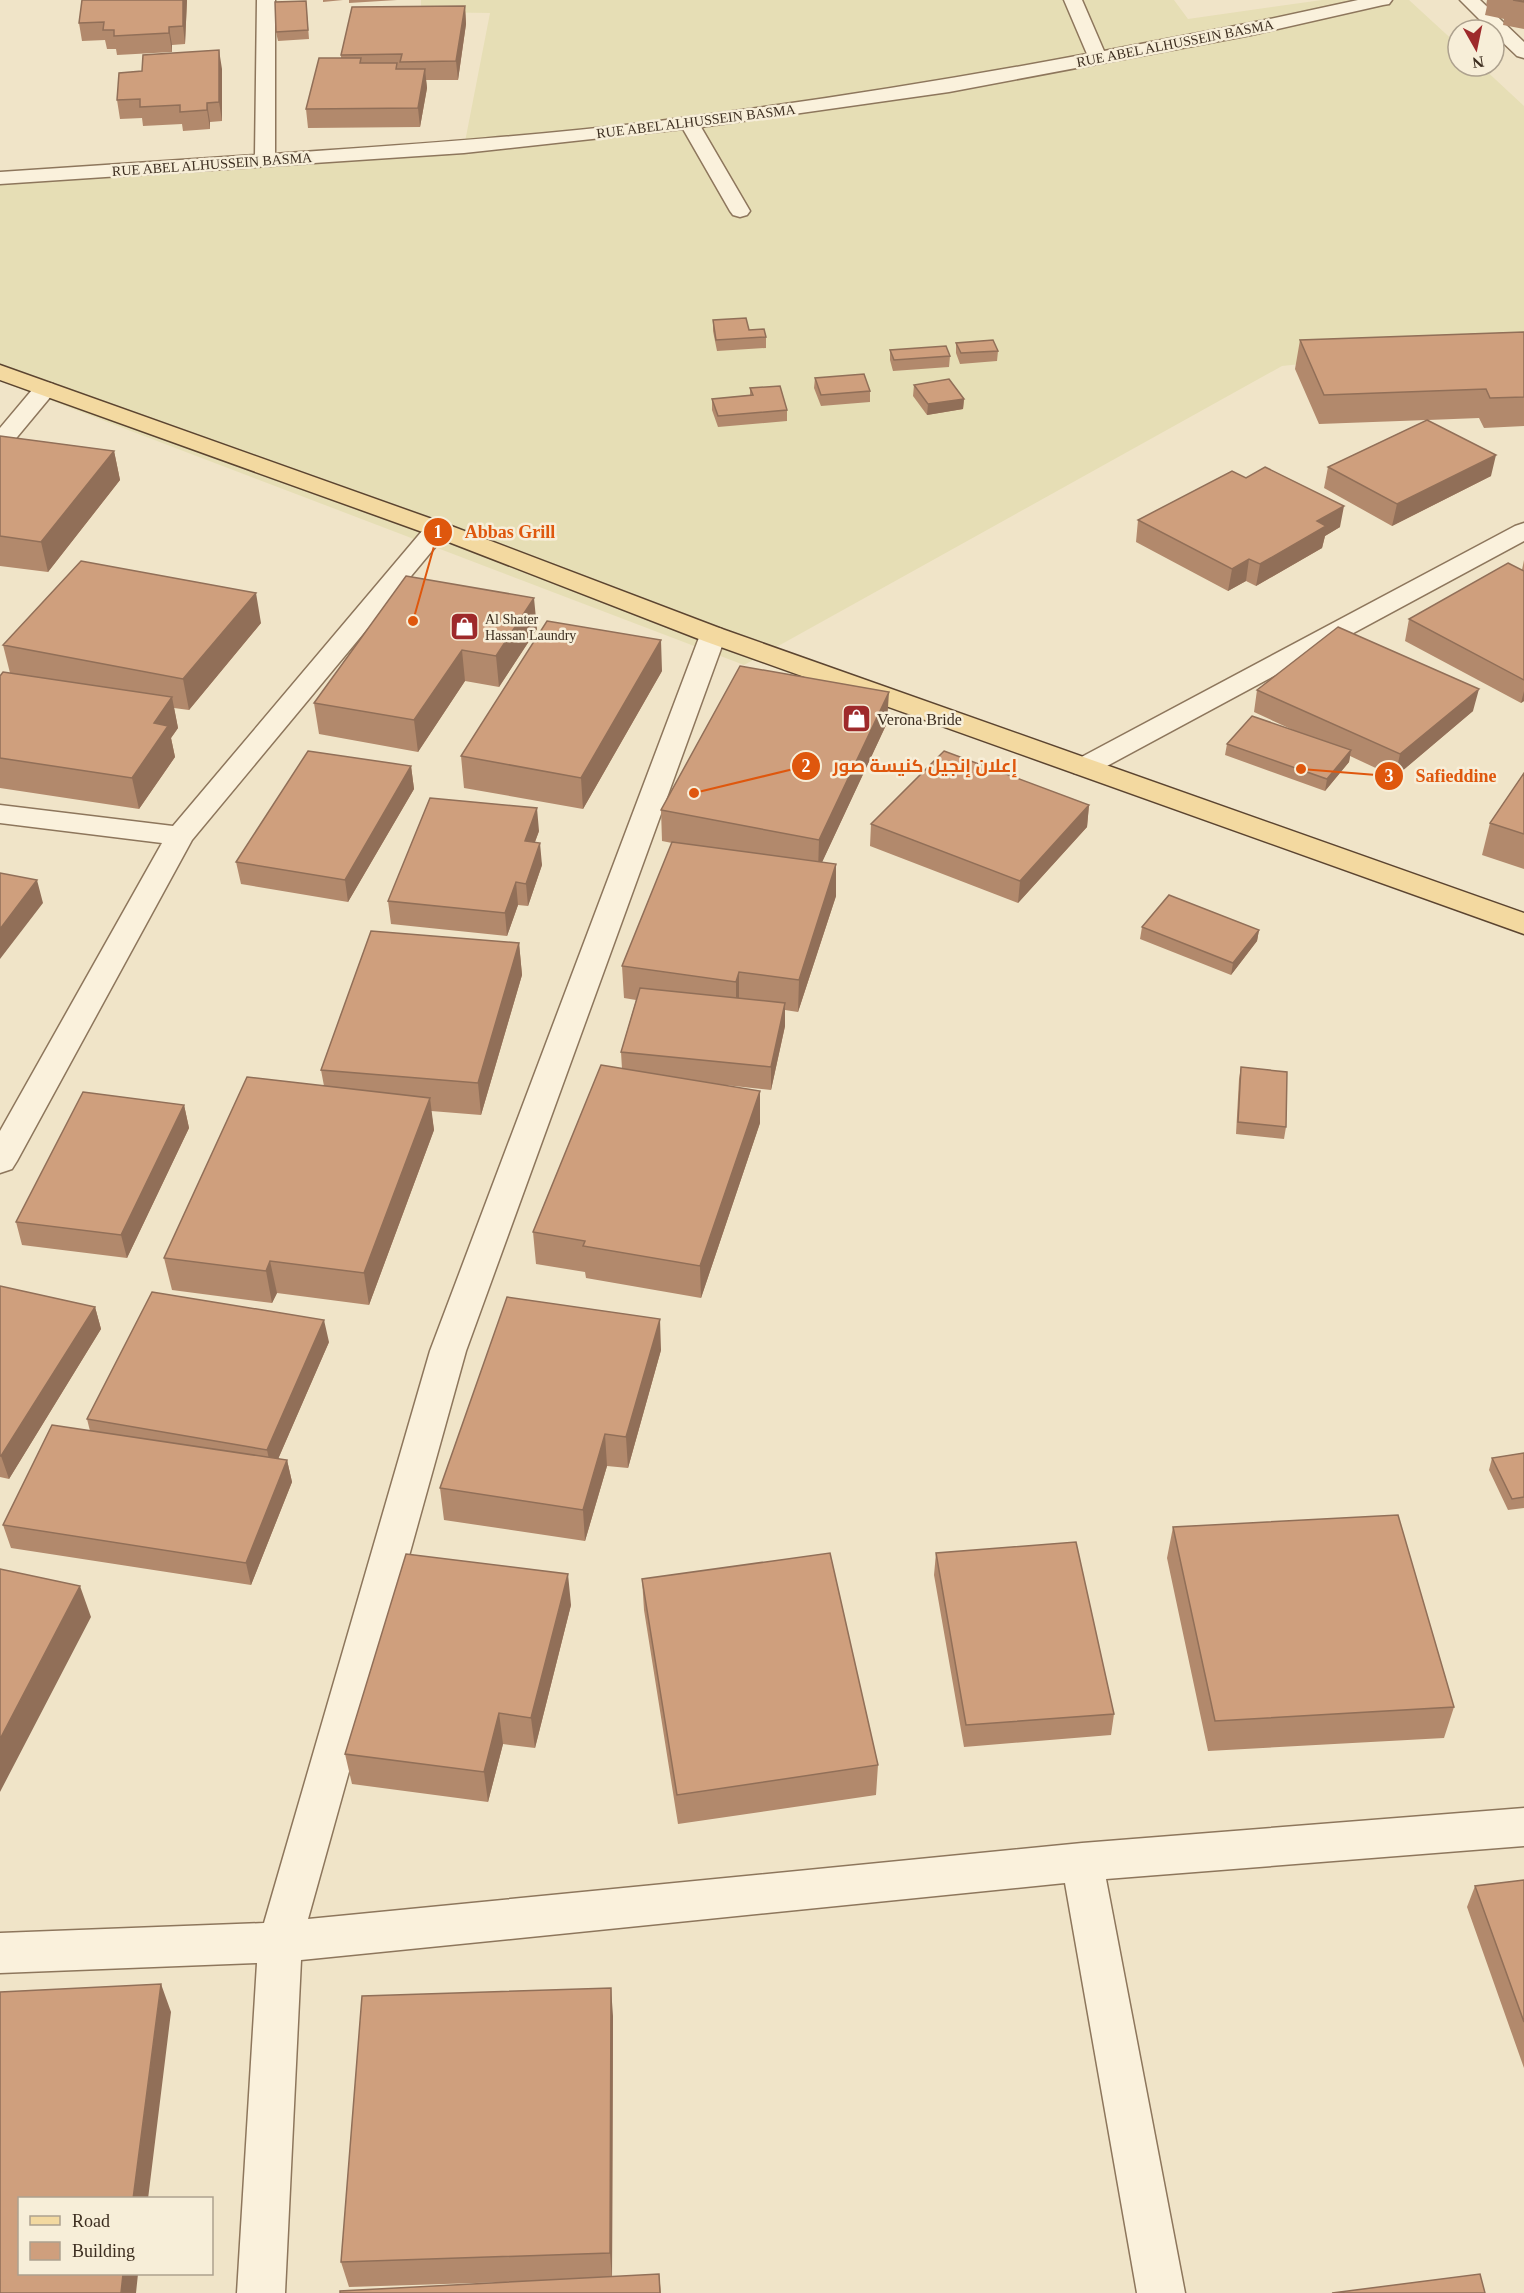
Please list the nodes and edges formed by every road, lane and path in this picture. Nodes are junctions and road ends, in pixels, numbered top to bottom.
1 (266, 0) edge
2 (1073, 0) edge
3 (1383, 0) edge
4 (1469, 0) edge
5 (1524, 52) edge
6 (1098, 58) junction
7 (689, 123) junction
8 (265, 161) junction
9 (0, 178) edge
10 (740, 211) dead end
11 (0, 372) edge
12 (45, 389) junction
13 (0, 443) edge
14 (436, 529) junction
15 (1524, 531) edge
16 (713, 634) junction
17 (1084, 767) junction
18 (0, 814) edge
19 (180, 836) junction
20 (1524, 924) edge
21 (0, 1161) edge
22 (1524, 1827) edge
23 (1082, 1862) junction
24 (280, 1942) junction
25 (0, 1953) edge
26 (261, 2293) edge
27 (1161, 2293) edge

1 - 8 street
2 - 6 street
3 - 6 street, RUE ABEL ALHUSSEIN BASMA
4 - 5 street
6 - 7 street, RUE ABEL ALHUSSEIN BASMA
7 - 8 street, RUE ABEL ALHUSSEIN BASMA
7 - 10 street
8 - 9 street, RUE ABEL ALHUSSEIN BASMA
11 - 12 main road
12 - 13 street
12 - 14 main road
14 - 16 main road
14 - 19 street
15 - 17 street
16 - 17 main road
16 - 24 street
17 - 20 main road
18 - 19 street
19 - 21 street
22 - 23 street
23 - 24 street
23 - 27 street
24 - 25 street
24 - 26 street

